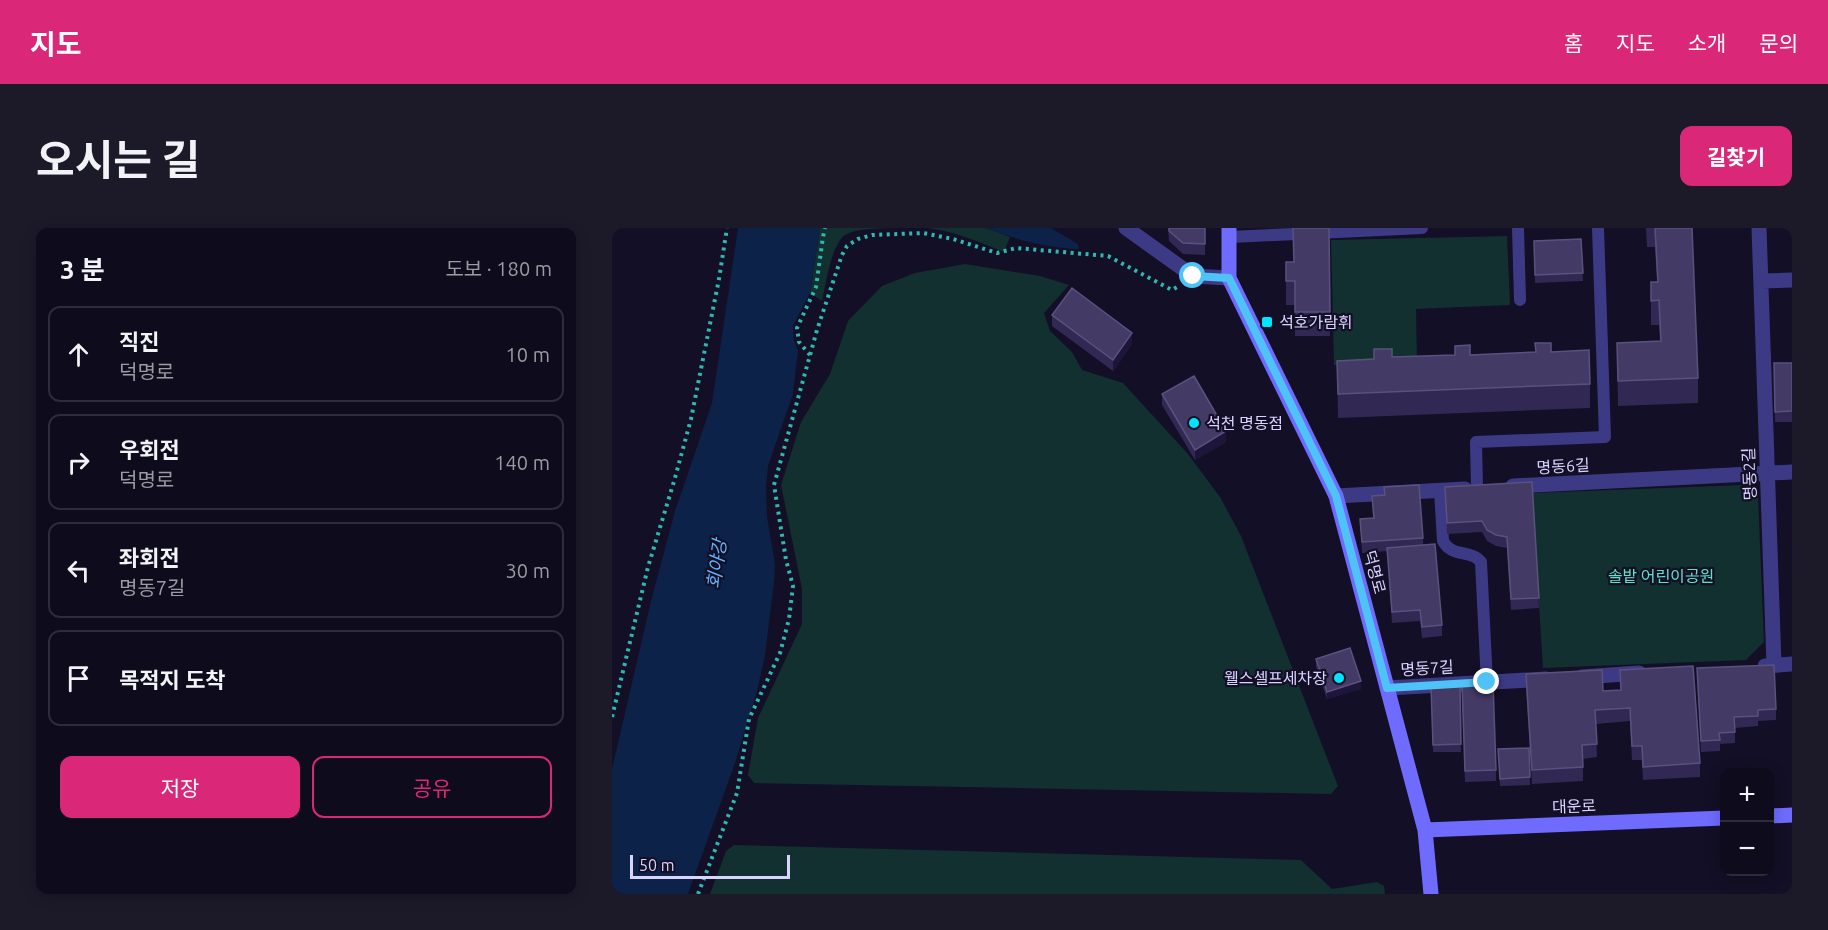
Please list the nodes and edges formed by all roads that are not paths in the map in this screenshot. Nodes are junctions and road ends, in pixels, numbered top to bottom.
1 (1126, 228) edge
2 (1422, 228) edge
3 (1518, 228) edge
4 (1598, 228) edge
5 (1759, 228) edge
6 (1229, 232) edge
7 (1229, 278) junction
8 (1792, 280) edge
9 (1761, 281) junction
10 (1520, 300) dead end
11 (1792, 471) edge
12 (1767, 473) junction
13 (1489, 488) junction
14 (1440, 490) junction
15 (1336, 496) junction
16 (1792, 664) edge
17 (1774, 665) junction
18 (1750, 666) edge
19 (1654, 672) edge
20 (1487, 682) junction
21 (1387, 688) junction
22 (1792, 815) edge
23 (1774, 816) edge
24 (1720, 818) edge
25 (1425, 830) junction
26 (1431, 894) edge

1 - 7 street
2 - 6 lane
3 - 10 lane
4 - 13 lane
5 - 9 street, 명동2길
6 - 7 street, 덕명로
7 - 15 street, 덕명로
8 - 9 street
9 - 12 street, 명동2길
11 - 12 street, 명동6길
12 - 13 street, 명동6길
12 - 17 street, 명동2길
13 - 14 street, 명동6길
14 - 15 street, 명동6길
14 - 20 lane
15 - 21 street, 덕명로
16 - 17 street
17 - 18 street
19 - 20 street, 명동7길
20 - 21 street, 명동7길
21 - 25 street, 덕명로
22 - 23 street
24 - 25 street, 대운로
25 - 26 street, 덕명로

